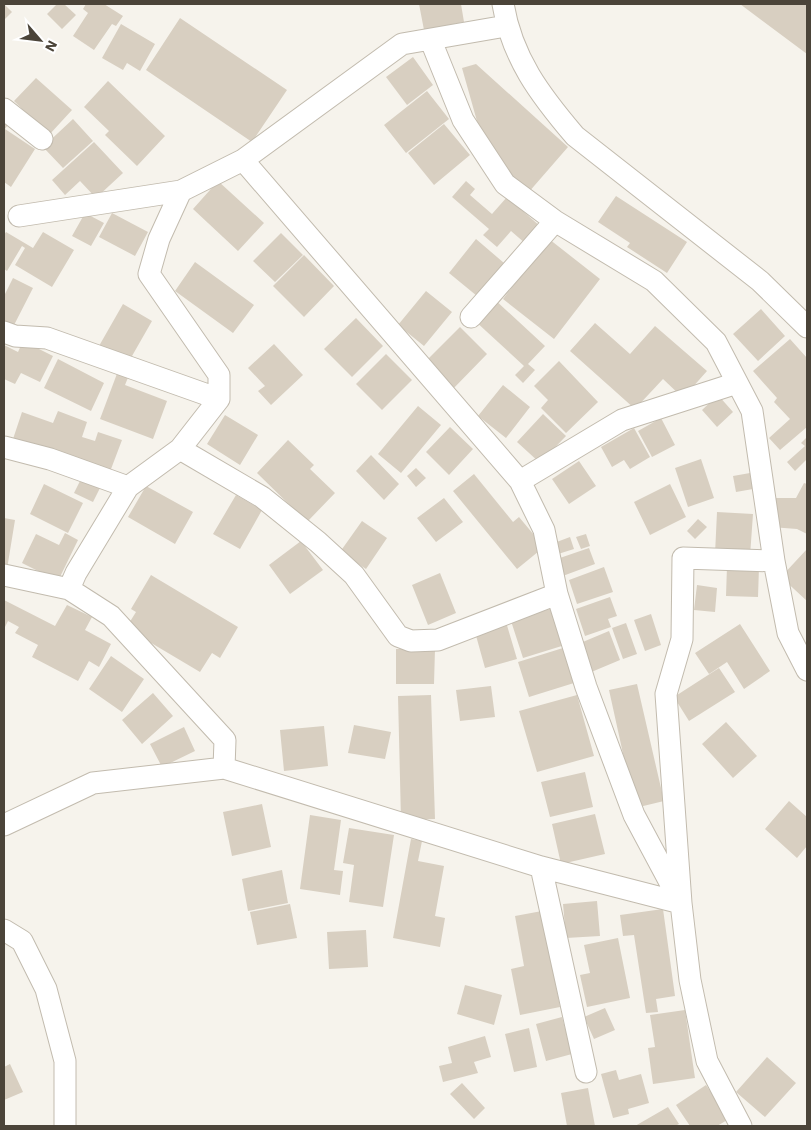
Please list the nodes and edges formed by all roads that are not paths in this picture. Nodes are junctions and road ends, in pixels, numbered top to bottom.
1 (503, 4) edge
2 (506, 26) junction
3 (431, 41) junction
4 (4, 109) edge
5 (42, 139) dead end
6 (243, 160) junction
7 (181, 191) junction
8 (19, 216) dead end
9 (555, 221) junction
10 (471, 317) dead end
11 (807, 327) edge
12 (4, 332) edge
13 (737, 383) junction
14 (219, 399) junction
15 (4, 448) edge
16 (180, 448) junction
17 (520, 481) junction
18 (128, 487) junction
19 (774, 561) junction
20 (4, 576) edge
21 (69, 588) junction
22 (557, 594) junction
23 (807, 670) edge
24 (224, 768) junction
25 (4, 825) edge
26 (541, 868) junction
27 (681, 903) junction
28 (4, 930) edge
29 (586, 1072) dead end
30 (736, 1124) edge
31 (65, 1126) edge

1 - 2 street
2 - 3 street
2 - 11 street
3 - 6 street
3 - 9 street
4 - 5 street
6 - 7 street
6 - 17 street
7 - 8 street
7 - 14 street
9 - 10 street
9 - 13 street
12 - 14 street
13 - 17 street
13 - 19 street
14 - 16 street
15 - 18 street
16 - 18 street
16 - 22 street
17 - 22 street
18 - 21 street
19 - 23 street
19 - 27 street
20 - 21 street
21 - 24 street
22 - 27 street
24 - 25 street
24 - 26 street
26 - 27 street
26 - 29 street
27 - 30 street
28 - 31 street

